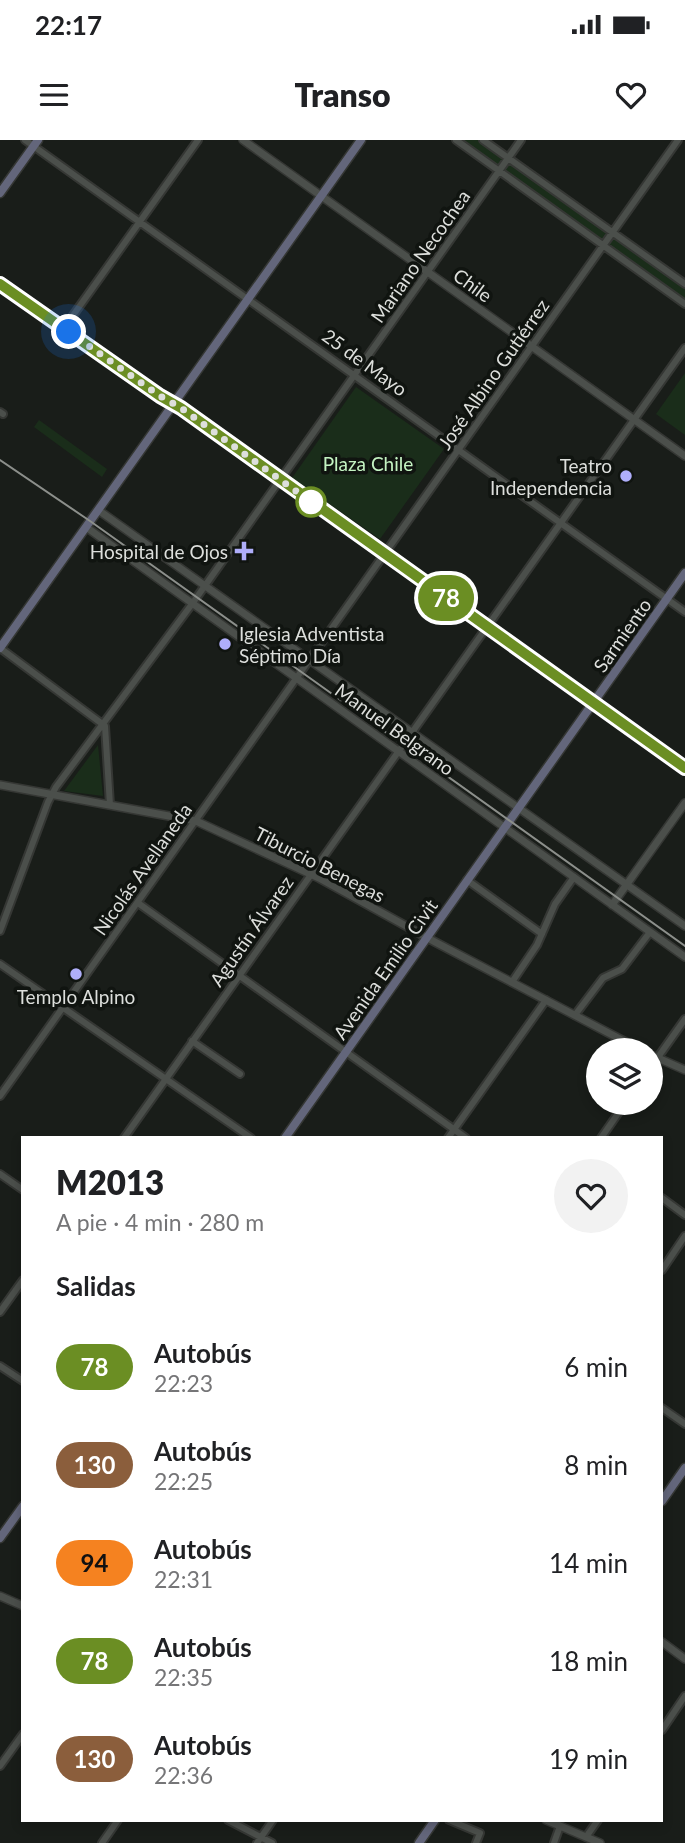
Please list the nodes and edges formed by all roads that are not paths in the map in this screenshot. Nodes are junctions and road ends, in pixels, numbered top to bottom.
1 (25, 140) edge
2 (198, 140) edge
3 (243, 140) edge
4 (361, 140) edge
5 (456, 140) edge
6 (482, 140) edge
7 (521, 140) edge
8 (678, 140) edge
9 (36, 143) edge
10 (508, 158) junction
11 (499, 171) junction
12 (0, 193) edge
13 (321, 196) junction
14 (140, 222) junction
15 (612, 233) junction
16 (603, 246) junction
17 (428, 272) junction
18 (0, 284) edge
19 (685, 284) edge
20 (248, 298) junction
21 (685, 304) edge
22 (64, 328) junction
23 (531, 346) junction
24 (685, 348) edge
25 (355, 375) junction
26 (174, 403) junction
27 (634, 420) junction
28 (458, 449) junction
29 (685, 456) edge
30 (280, 480) junction
31 (98, 510) junction
32 (89, 523) junction
33 (561, 523) junction
34 (384, 554) junction
35 (685, 573) edge
36 (204, 586) junction
37 (667, 599) junction
38 (192, 604) junction
39 (685, 612) edge
40 (487, 627) junction
41 (0, 648) edge
42 (308, 660) junction
43 (296, 678) junction
44 (593, 703) junction
45 (103, 724) junction
46 (411, 733) junction
47 (398, 751) junction
48 (685, 768) edge
49 (0, 785) edge
50 (51, 795) junction
51 (685, 803) edge
52 (110, 805) junction
53 (518, 808) junction
54 (511, 818) joint
55 (196, 821) junction
56 (505, 827) junction
57 (311, 874) junction
58 (574, 877) junction
59 (467, 880) junction
60 (626, 885) junction
61 (138, 903) junction
62 (612, 905) junction
63 (685, 926) edge
64 (0, 931) edge
65 (650, 932) junction
66 (542, 934) junction
67 (427, 937) junction
68 (685, 957) edge
69 (0, 964) edge
70 (239, 975) junction
71 (512, 982) junction
72 (546, 1000) junction
73 (64, 1007) junction
74 (575, 1015) junction
75 (685, 1019) edge
76 (618, 1038) edge
77 (192, 1041) junction
78 (663, 1046) edge
79 (346, 1051) junction
80 (663, 1061) edge
81 (685, 1070) edge
82 (240, 1074) dead end
83 (166, 1078) junction
84 (0, 1096) edge
85 (617, 1115) edge
86 (454, 1129) junction
87 (125, 1136) edge
88 (248, 1136) edge
89 (286, 1136) edge
90 (449, 1136) edge
91 (463, 1136) edge
92 (602, 1136) edge
93 (0, 1174) edge
94 (21, 1189) edge
95 (663, 1199) edge
96 (685, 1215) edge
97 (685, 1236) edge
98 (663, 1269) edge
99 (21, 1283) edge
100 (0, 1312) edge
101 (0, 1366) edge
102 (21, 1380) edge
103 (663, 1409) edge
104 (685, 1424) edge
105 (685, 1468) edge
106 (663, 1500) edge
107 (21, 1509) edge
108 (0, 1538) edge
109 (0, 1596) edge
110 (21, 1605) edge
111 (663, 1643) edge
112 (685, 1659) edge
113 (685, 1696) edge
114 (663, 1729) edge
115 (21, 1737) edge
116 (0, 1766) edge
117 (117, 1822) edge
118 (231, 1822) edge
119 (272, 1822) edge
120 (434, 1822) edge
121 (454, 1822) edge
122 (551, 1822) edge
123 (597, 1822) edge
124 (560, 1826) junction
125 (586, 1837) junction
126 (259, 1840) edge
127 (102, 1843) edge
128 (272, 1843) edge
129 (419, 1843) edge
130 (476, 1843) edge
131 (554, 1843) edge
132 (600, 1843) edge

1 - 9 street, 25 de Mayo
2 - 14 street
3 - 13 street, Chile
4 - 13 main road
5 - 11 street
6 - 10 street
7 - 10 street, Mariano Necochea
8 - 15 street, José Albino Gutiérrez
9 - 12 main road
9 - 14 street, 25 de Mayo
10 - 11 street, Mariano Necochea
10 - 15 street
11 - 16 street
11 - 17 street, Mariano Necochea
13 - 17 street, Chile
13 - 20 main road
14 - 20 street, 25 de Mayo
14 - 22 street
15 - 16 street, José Albino Gutiérrez
15 - 19 street
16 - 21 street
16 - 23 street, José Albino Gutiérrez
17 - 23 street, Chile
17 - 25 street, Mariano Necochea
18 - 22 main road
20 - 25 street, 25 de Mayo
20 - 26 main road
22 - 26 main road
23 - 27 street, Chile
23 - 28 street, José Albino Gutiérrez
24 - 27 street, Agustín Álvarez
25 - 28 street, 25 de Mayo
25 - 30 street, Mariano Necochea
26 - 30 main road
26 - 31 main road
27 - 29 street, Chile
27 - 33 street, Agustín Álvarez
28 - 33 street, 25 de Mayo
28 - 34 street, José Albino Gutiérrez
30 - 34 main road
30 - 36 street, Mariano Necochea
31 - 32 main road
31 - 36 street, Manuel Belgrano
32 - 38 street, Manuel Belgrano
32 - 41 main road
33 - 37 street, 25 de Mayo
33 - 40 street, Agustín Álvarez
34 - 40 main road
34 - 42 street, José Albino Gutiérrez
35 - 37 main road, Sarmiento
36 - 38 street, Mariano Necochea
36 - 42 street, Manuel Belgrano
37 - 39 street, 25 de Mayo
37 - 44 main road, Sarmiento
38 - 43 street, Manuel Belgrano
38 - 45 street, Mariano Necochea
40 - 44 main road
40 - 46 street, Agustín Álvarez
41 - 45 street
42 - 43 street, Nicolás Avellaneda
42 - 46 street, Manuel Belgrano
43 - 47 street, Manuel Belgrano
43 - 55 street, Nicolás Avellaneda
44 - 48 main road
44 - 53 main road, Sarmiento
45 - 50 street, Mariano Necochea
45 - 52 street
46 - 47 street, Agustín Álvarez
46 - 53 street, Manuel Belgrano
47 - 56 street, Manuel Belgrano
47 - 57 street, Agustín Álvarez
49 - 50 street, Tiburcio Benegas
50 - 52 street, Tiburcio Benegas
50 - 64 street, Mariano Necochea
51 - 60 street
52 - 55 street, Tiburcio Benegas
53 - 54 main road, Sarmiento
53 - 60 street, Manuel Belgrano
54 - 56 main road, Avenida Emilio Civit
55 - 57 street, Tiburcio Benegas
55 - 61 street, Nicolás Avellaneda
56 - 58 street, Manuel Belgrano
56 - 59 main road, Avenida Emilio Civit
57 - 67 street, Tiburcio Benegas
57 - 70 street, Agustín Álvarez
58 - 62 street, Manuel Belgrano
58 - 66 street
59 - 66 street
59 - 67 main road, Avenida Emilio Civit
60 - 62 street
60 - 63 street, Manuel Belgrano
61 - 70 street
61 - 73 street, Nicolás Avellaneda
62 - 65 street, Manuel Belgrano
65 - 68 street, Manuel Belgrano
65 - 74 street
66 - 71 street
67 - 71 street, Tiburcio Benegas
67 - 79 main road, Avenida Emilio Civit
69 - 73 street
70 - 77 street, Agustín Álvarez
70 - 79 street
71 - 72 street, Tiburcio Benegas
72 - 74 street, Tiburcio Benegas
72 - 86 street
73 - 83 street
73 - 84 street, Nicolás Avellaneda
74 - 76 street, Tiburcio Benegas
75 - 78 street
77 - 82 street
77 - 83 street, Agustín Álvarez
79 - 86 street
79 - 89 main road, Avenida Emilio Civit
80 - 81 street
83 - 87 street, Agustín Álvarez
83 - 88 street
85 - 92 street
86 - 90 street
86 - 91 street
93 - 94 street
95 - 96 street
97 - 98 street
99 - 100 street
101 - 102 street
103 - 104 street
105 - 106 main road
107 - 108 main road
109 - 110 street
111 - 112 street
113 - 114 street
115 - 116 street
117 - 127 street
118 - 126 street
119 - 126 street
120 - 129 main road
121 - 130 street
122 - 124 street
123 - 125 street
124 - 125 street
124 - 131 street
125 - 132 street
126 - 128 street

